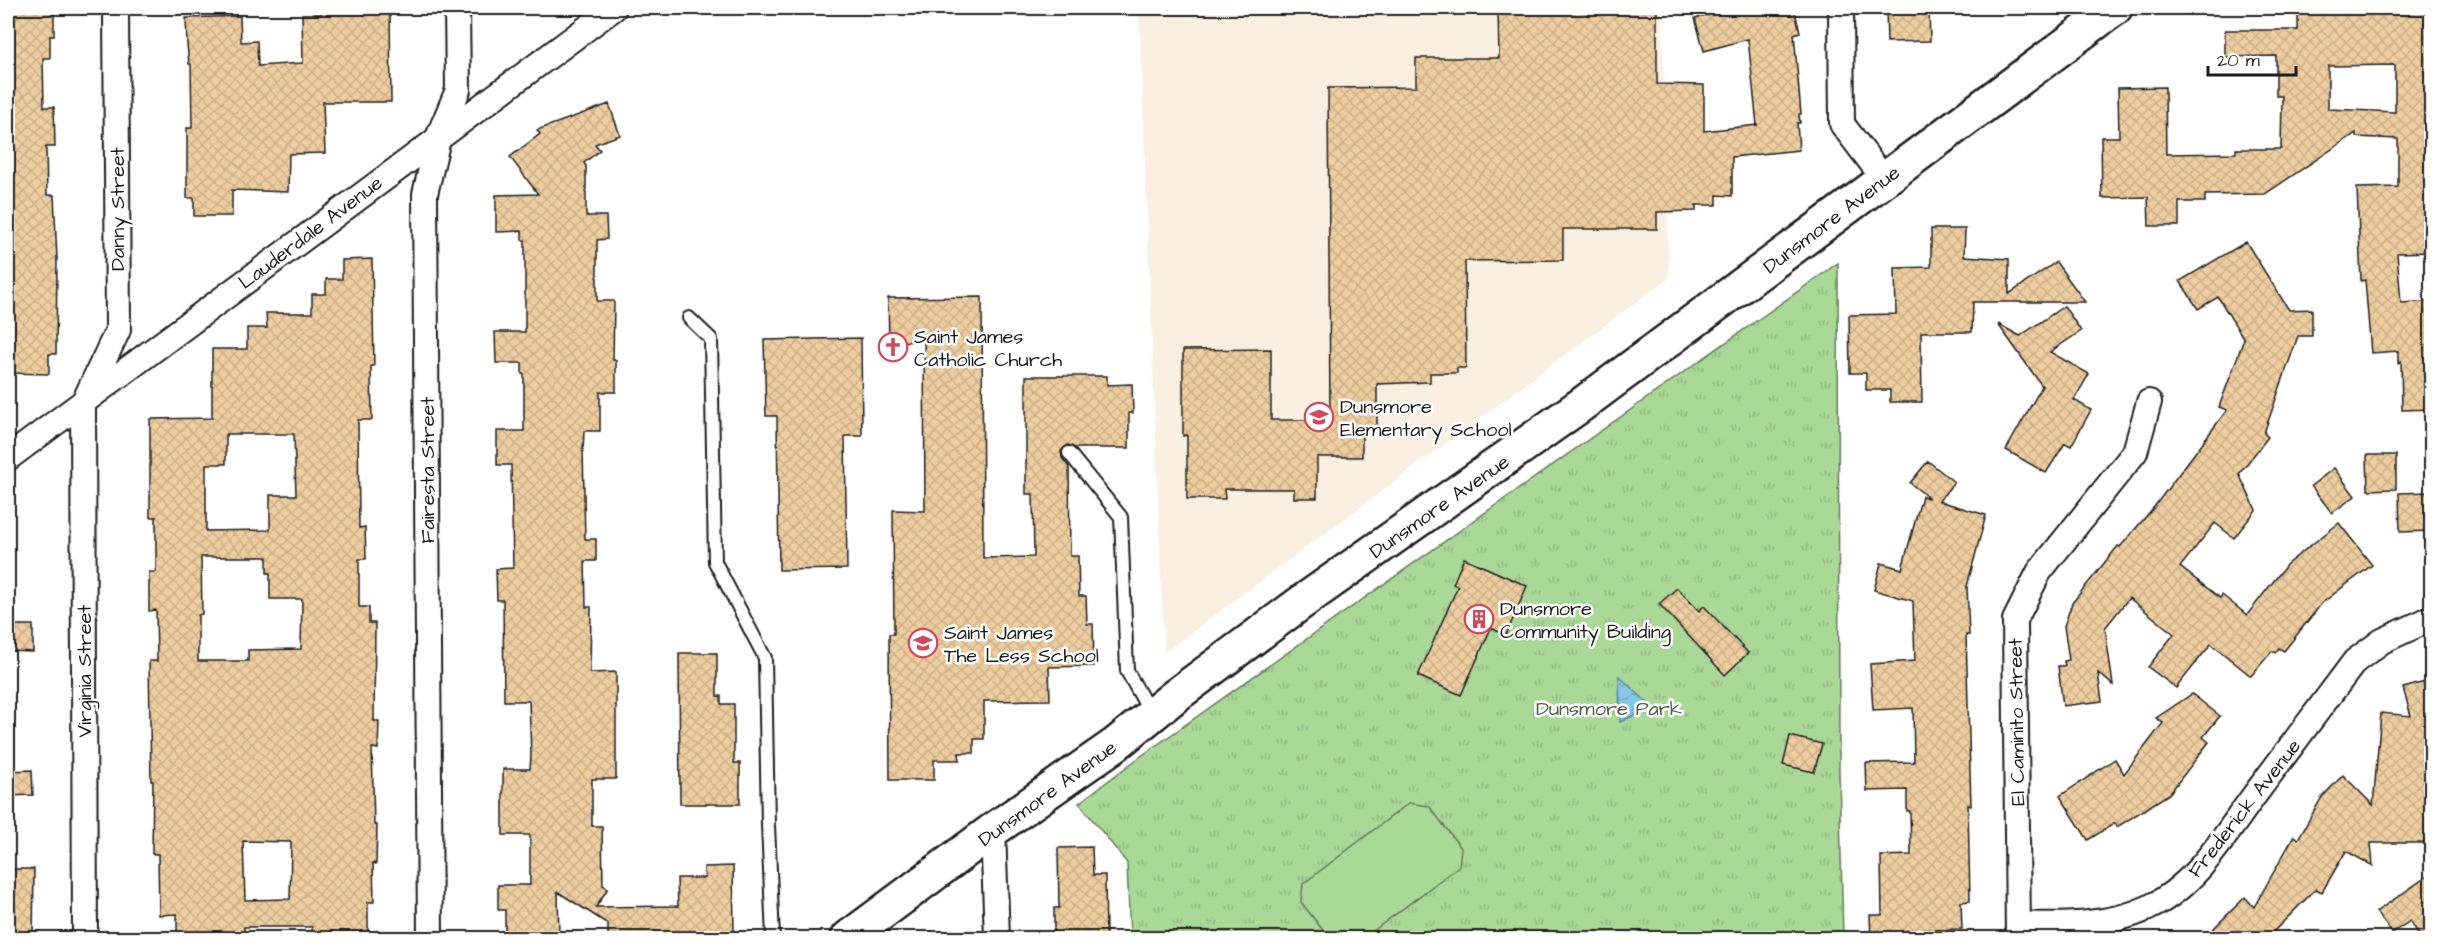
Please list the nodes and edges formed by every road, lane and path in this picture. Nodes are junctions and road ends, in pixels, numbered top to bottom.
1 (116, 8) edge
2 (457, 8) edge
3 (614, 8) edge
4 (1841, 8) edge
5 (2115, 8) edge
6 (439, 135) junction
7 (1884, 179) junction
8 (689, 318) dead end
9 (2149, 402) dead end
10 (83, 404) junction
11 (1069, 453) dead end
12 (8, 458) edge
13 (2432, 618) edge
14 (1152, 715) junction
15 (993, 831) junction
16 (2018, 931) edge
17 (85, 939) edge
18 (430, 939) edge
19 (773, 939) edge
20 (848, 939) edge
21 (997, 939) edge

1 - 10 street, Danny Street
2 - 6 street, Fairesta Street
3 - 6 street, Lauderdale Avenue
4 - 7 street
5 - 7 street, Dunsmore Avenue
6 - 10 street, Lauderdale Avenue
6 - 18 street, Fairesta Street
7 - 14 street, Dunsmore Avenue
8 - 19 lane
9 - 16 street, El Caminito Street
10 - 12 street, Lauderdale Avenue
10 - 17 street, Virginia Street
11 - 14 lane
13 - 16 street, Frederick Avenue
14 - 15 street, Dunsmore Avenue
15 - 20 street, Dunsmore Avenue
15 - 21 street

